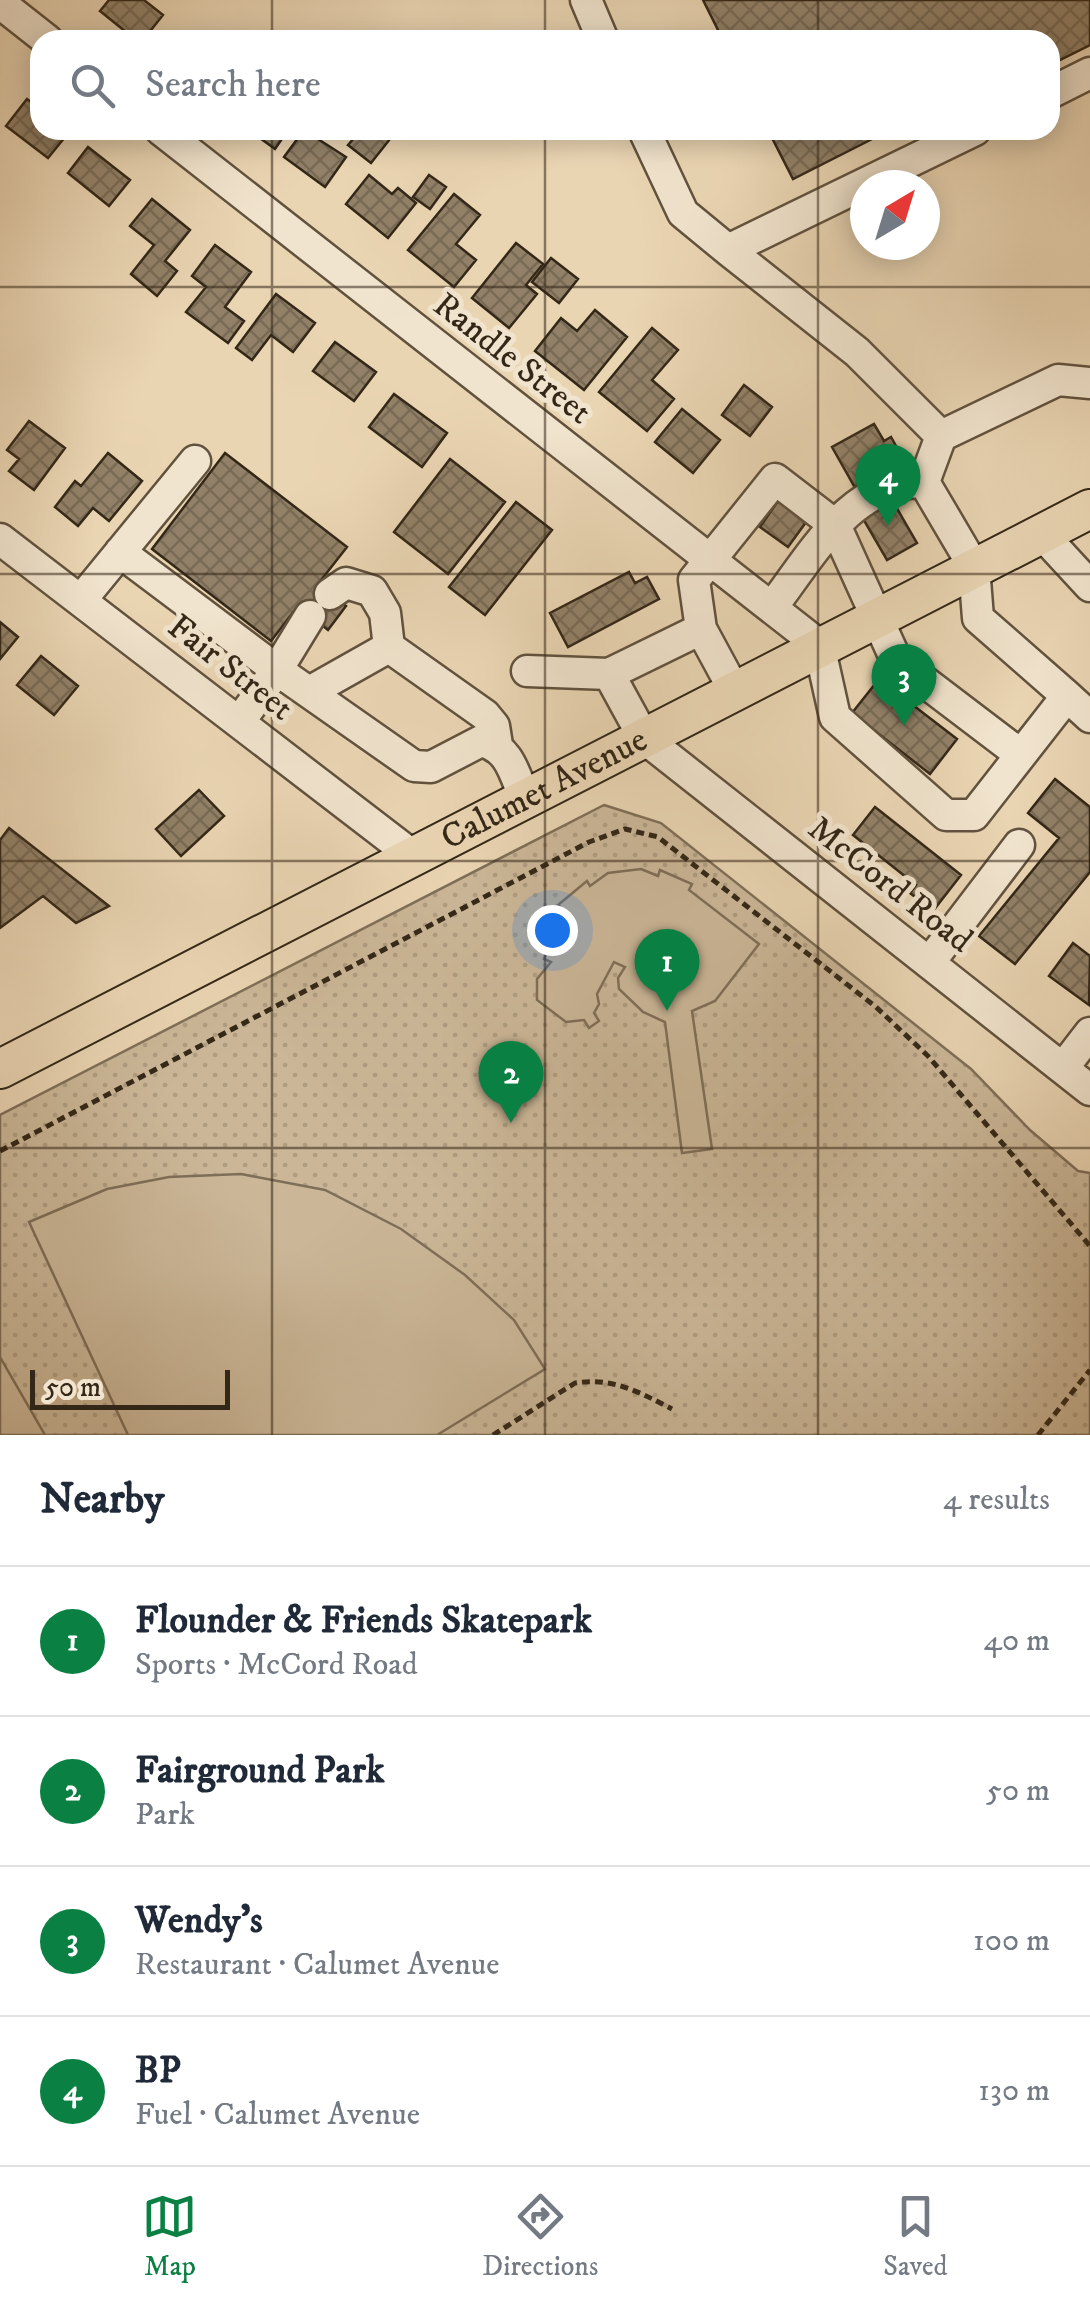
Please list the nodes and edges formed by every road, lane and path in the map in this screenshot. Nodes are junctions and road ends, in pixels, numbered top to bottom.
1 (586, 0) edge
2 (0, 3) edge
3 (34, 30) edge
4 (599, 30) edge
5 (1090, 74) edge
6 (1060, 88) edge
7 (174, 140) edge
8 (649, 140) edge
9 (954, 140) edge
10 (728, 250) junction
11 (1090, 383) edge
12 (941, 436) junction
13 (195, 460) dead end
14 (924, 482) junction
15 (1090, 509) edge
16 (836, 525) junction
17 (1041, 534) junction
18 (0, 539) edge
19 (120, 552) junction
20 (709, 558) junction
21 (974, 567) junction
22 (1090, 586) edge
23 (81, 600) junction
24 (772, 607) junction
25 (878, 615) junction
26 (701, 629) junction
27 (819, 644) junction
28 (389, 647) junction
29 (277, 670) junction
30 (527, 671) dead end
31 (609, 674) junction
32 (734, 690) junction
33 (311, 691) junction
34 (1067, 696) junction
35 (1090, 717) edge
36 (239, 722) junction
37 (644, 738) junction
38 (497, 745) junction
39 (1021, 755) junction
40 (525, 799) junction
41 (1020, 844) dead end
42 (413, 856) junction
43 (929, 963) junction
44 (1090, 1033) edge
45 (5, 1060) edge
46 (1062, 1068) junction
47 (1090, 1090) edge
48 (0, 1151) edge
49 (1090, 1246) edge
50 (1090, 1370) edge
51 (672, 1408) dead end
52 (493, 1435) edge
53 (1038, 1435) edge

1 - 4 street
2 - 3 street
5 - 6 street
7 - 20 street, Randle Street
8 - 10 street
9 - 10 street
10 - 12 street
11 - 12 street
12 - 14 street
13 - 19 street
14 - 16 street
14 - 21 street
15 - 17 main road, Calumet Avenue
16 - 20 street
16 - 24 street
16 - 25 street
17 - 21 main road, Calumet Avenue
17 - 22 street
18 - 23 street, Fair Street
19 - 23 street
19 - 29 street
20 - 24 street, Randle Street
20 - 26 street
21 - 25 main road, Calumet Avenue
21 - 34 street
23 - 36 street, Fair Street
24 - 27 street, Randle Street
25 - 27 main road, Calumet Avenue
25 - 39 street
26 - 31 street
26 - 32 street
27 - 32 main road, Calumet Avenue
27 - 39 street
28 - 29 street
28 - 33 street
28 - 38 street
29 - 33 street
29 - 36 street
30 - 31 street
31 - 37 street
32 - 37 main road, Calumet Avenue
33 - 38 street
34 - 35 street
34 - 39 street
36 - 42 street, Fair Street
37 - 40 main road, Calumet Avenue
37 - 43 street, McCord Road
38 - 40 street
40 - 42 main road, Calumet Avenue
41 - 43 street
42 - 45 main road, Calumet Avenue
43 - 46 street, McCord Road
44 - 46 street
46 - 47 street, McCord Road
48 - 49 path
50 - 53 path
51 - 52 path

